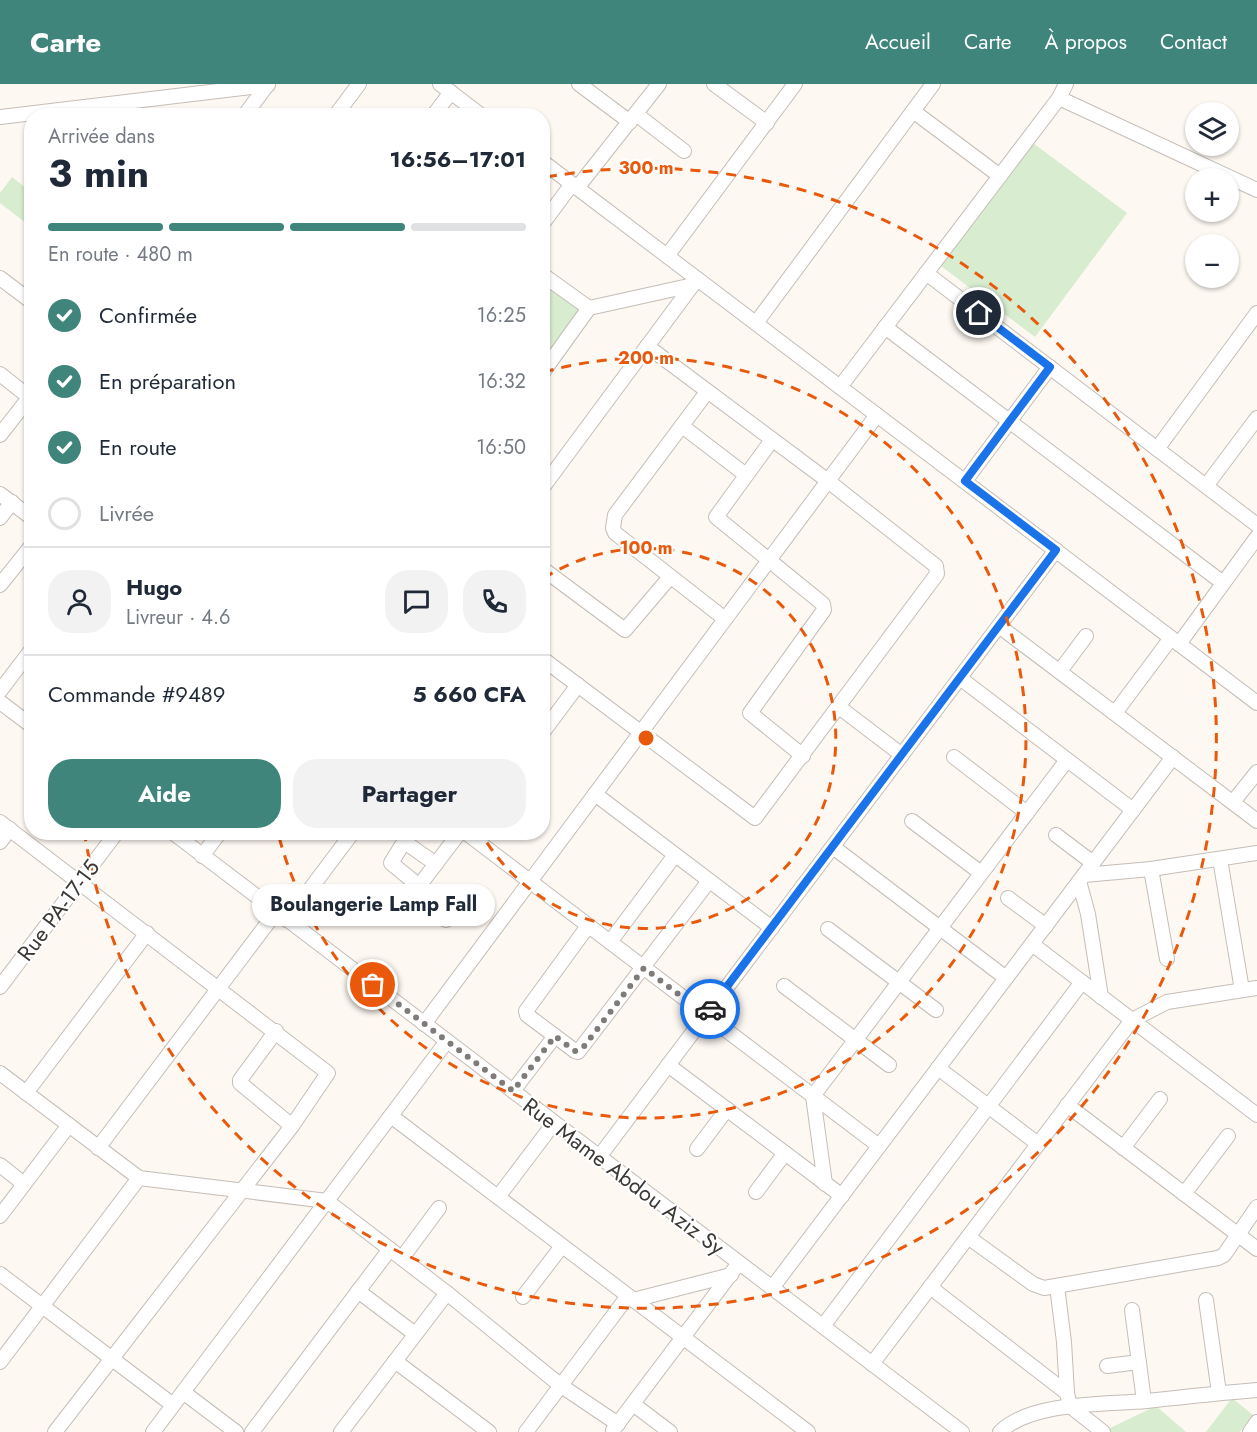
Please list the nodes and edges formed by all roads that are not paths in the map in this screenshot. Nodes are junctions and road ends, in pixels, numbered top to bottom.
1 (360, 84) edge
2 (659, 84) edge
3 (714, 84) edge
4 (795, 84) edge
5 (933, 84) edge
6 (1066, 84) edge
7 (268, 85) edge
8 (250, 86) edge
9 (588, 86) edge
10 (446, 88) edge
11 (1059, 98) junction
12 (73, 108) edge
13 (250, 108) edge
14 (341, 108) edge
15 (437, 108) edge
16 (472, 108) edge
17 (913, 111) junction
18 (24, 114) edge
19 (0, 117) edge
20 (633, 118) junction
21 (767, 123) junction
22 (684, 151) dead end
23 (550, 167) edge
24 (1000, 176) junction
25 (575, 186) junction
26 (1256, 187) edge
27 (550, 215) edge
28 (667, 256) junction
29 (926, 273) junction
30 (0, 278) edge
31 (550, 280) edge
32 (695, 282) junction
33 (24, 296) edge
34 (589, 308) junction
35 (1257, 313) edge
36 (756, 323) junction
37 (885, 327) junction
38 (647, 346) junction
39 (550, 362) edge
40 (1050, 367) junction
41 (0, 374) edge
42 (840, 387) junction
43 (24, 392) edge
44 (707, 392) junction
45 (24, 404) edge
46 (877, 415) junction
47 (1257, 418) edge
48 (1009, 422) junction
49 (682, 426) junction
50 (0, 435) edge
51 (772, 440) junction
52 (1157, 449) junction
53 (746, 475) junction
54 (550, 478) edge
55 (828, 481) junction
56 (965, 481) junction
57 (1206, 486) junction
58 (0, 494) edge
59 (12, 502) junction
60 (24, 511) edge
61 (0, 518) edge
62 (1257, 525) edge
63 (1257, 537) edge
64 (1056, 550) junction
65 (24, 555) edge
66 (768, 561) junction
67 (550, 574) edge
68 (669, 577) junction
69 (1223, 583) junction
70 (0, 585) edge
71 (725, 619) junction
72 (999, 626) junction
73 (1086, 636) dead end
74 (1175, 641) junction
75 (24, 660) edge
76 (550, 664) edge
77 (1060, 671) junction
78 (960, 678) junction
79 (578, 685) junction
80 (0, 691) edge
81 (0, 702) edge
82 (1257, 703) edge
83 (839, 707) junction
84 (1115, 713) junction
85 (24, 720) edge
86 (550, 723) edge
87 (641, 733) junction
88 (902, 755) junction
89 (803, 756) junction
90 (954, 757) dead end
91 (1173, 757) junction
92 (1067, 760) junction
93 (1257, 772) edge
94 (595, 794) junction
95 (1233, 802) junction
96 (1133, 810) junction
97 (1027, 813) junction
98 (912, 821) dead end
99 (1257, 821) edge
100 (5, 825) edge
101 (1056, 835) dead end
102 (24, 839) edge
103 (25, 840) edge
104 (111, 840) edge
105 (182, 840) edge
106 (214, 840) edge
107 (347, 840) edge
108 (454, 840) edge
109 (475, 840) edge
110 (0, 842) edge
111 (833, 847) junction
112 (1257, 853) edge
113 (675, 855) junction
114 (202, 856) junction
115 (1220, 859) junction
116 (1093, 863) junction
117 (436, 864) junction
118 (1151, 869) junction
119 (981, 873) junction
120 (1081, 878) junction
121 (710, 881) junction
122 (80, 882) junction
123 (530, 882) junction
124 (418, 886) junction
125 (1008, 898) dead end
126 (282, 916) junction
127 (446, 920) dead end
128 (588, 926) junction
129 (1046, 926) junction
130 (772, 928) junction
131 (940, 928) junction
132 (828, 929) dead end
133 (147, 933) junction
134 (610, 942) junction
135 (1032, 944) junction
136 (1167, 960) dead end
137 (644, 968) junction
138 (1006, 978) junction
139 (899, 982) junction
140 (1082, 982) junction
141 (784, 986) dead end
142 (0, 987) edge
143 (219, 988) junction
144 (1257, 988) edge
145 (1242, 990) junction
146 (1101, 997) junction
147 (936, 1010) dead end
148 (706, 1015) junction
149 (1132, 1020) junction
150 (424, 1024) junction
151 (276, 1031) junction
152 (555, 1036) junction
153 (856, 1040) junction
154 (447, 1041) junction
155 (668, 1065) junction
156 (889, 1065) dead end
157 (938, 1068) junction
158 (0, 1073) edge
159 (513, 1091) junction
160 (26, 1093) junction
161 (813, 1096) junction
162 (1160, 1099) dead end
163 (989, 1106) junction
164 (1067, 1106) junction
165 (727, 1109) junction
166 (1257, 1115) edge
167 (391, 1116) junction
168 (554, 1123) junction
169 (69, 1125) junction
170 (292, 1126) junction
171 (1228, 1136) dead end
172 (1038, 1144) junction
173 (879, 1146) junction
174 (98, 1148) junction
175 (1123, 1148) junction
176 (697, 1149) dead end
177 (785, 1153) junction
178 (599, 1157) junction
179 (0, 1165) edge
180 (139, 1178) junction
181 (24, 1184) junction
182 (825, 1184) junction
183 (241, 1191) junction
184 (756, 1192) dead end
185 (1184, 1194) junction
186 (842, 1196) junction
187 (498, 1197) junction
188 (327, 1201) junction
189 (1257, 1207) edge
190 (439, 1208) dead end
191 (0, 1216) edge
192 (1237, 1234) junction
193 (968, 1237) junction
194 (562, 1246) junction
195 (390, 1249) junction
196 (1257, 1250) edge
197 (402, 1258) junction
198 (739, 1263) junction
199 (0, 1274) edge
200 (730, 1275) junction
201 (1057, 1286) junction
202 (930, 1287) junction
203 (772, 1288) junction
204 (358, 1291) junction
205 (447, 1293) junction
206 (523, 1297) dead end
207 (631, 1298) junction
208 (1206, 1300) dead end
209 (42, 1306) junction
210 (1132, 1310) dead end
211 (823, 1326) junction
212 (415, 1334) junction
213 (683, 1338) junction
214 (112, 1359) junction
215 (395, 1361) junction
216 (0, 1362) edge
217 (1139, 1362) junction
218 (872, 1364) junction
219 (1107, 1366) dead end
220 (560, 1385) junction
221 (1257, 1390) edge
222 (183, 1392) junction
223 (1219, 1393) junction
224 (1068, 1400) junction
225 (1144, 1401) junction
226 (633, 1404) junction
227 (173, 1405) junction
228 (946, 1420) junction
229 (1257, 1422) edge
230 (615, 1428) edge
231 (55, 1432) edge
232 (153, 1432) edge
233 (236, 1432) edge
234 (252, 1432) edge
235 (341, 1432) edge
236 (489, 1432) edge
237 (525, 1432) edge
238 (670, 1432) edge
239 (808, 1432) edge
240 (937, 1432) edge
241 (962, 1432) edge
242 (1000, 1432) edge
243 (1103, 1432) edge
244 (1250, 1432) edge

1 - 14 street
2 - 20 street
3 - 21 street
4 - 21 street
5 - 17 street
6 - 11 street
7 - 8 street
7 - 13 street
8 - 12 street
9 - 20 street
10 - 15 street
10 - 16 street
11 - 24 street
11 - 26 street
17 - 24 street
17 - 36 street
18 - 19 street
20 - 22 street
20 - 25 street
21 - 28 street
23 - 25 street
24 - 29 street
25 - 27 street
25 - 28 street
28 - 32 street
29 - 37 street
29 - 40 street
30 - 33 street
31 - 34 street
32 - 34 street
32 - 36 street
32 - 38 street
34 - 39 street
35 - 52 street
36 - 42 street
37 - 42 street
37 - 48 street
38 - 44 street
38 - 54 street
40 - 48 street
40 - 52 street
41 - 43 street
42 - 46 street
44 - 49 street
44 - 51 street
45 - 50 street
46 - 55 street
46 - 56 street
47 - 57 street
48 - 56 street
48 - 69 street
49 - 53 street
49 - 68 street
51 - 53 street
51 - 55 street
52 - 57 street
53 - 66 street
55 - 66 street
55 - 83 street
56 - 64 street
57 - 62 street
58 - 59 street
59 - 60 street
59 - 61 street
63 - 69 street
64 - 72 street
64 - 74 street
65 - 70 street
66 - 71 street
66 - 89 street
67 - 68 street
68 - 71 street
69 - 74 street
71 - 87 street
72 - 77 street
72 - 78 street
73 - 77 street
74 - 82 street
74 - 84 street
75 - 80 street
76 - 79 street
77 - 84 street
78 - 88 street
78 - 92 street
79 - 86 street
79 - 87 street
81 - 85 street
83 - 88 street
83 - 89 street
84 - 91 street
87 - 89 street
87 - 94 street
88 - 111 street
90 - 97 street
91 - 95 street
91 - 96 street
92 - 96 street
92 - 97 street
93 - 95 street
94 - 113 street
94 - 123 street
95 - 99 street
96 - 116 street
97 - 119 street
98 - 119 street
100 - 102 street
100 - 110 street
101 - 116 street
103 - 122 street
104 - 122 street, Rue PA-17-15
105 - 114 street, Rue Mame Abdou Aziz Sy
106 - 114 street
107 - 126 street
108 - 117 street
109 - 123 street
111 - 130 street
111 - 131 street
112 - 115 street
113 - 121 street
113 - 134 street
114 - 126 street, Rue Mame Abdou Aziz Sy
115 - 118 street
115 - 145 street
116 - 120 street
117 - 124 street
117 - 124 street
118 - 120 street
118 - 136 street
119 - 131 street
120 - 129 street
120 - 146 street
121 - 130 street
121 - 137 street
122 - 133 street
122 - 142 street, Rue PA-17-15
123 - 128 street
123 - 150 street
124 - 127 street
125 - 129 street
126 - 143 street
126 - 150 street, Rue Mame Abdou Aziz Sy
128 - 134 street
128 - 152 street
129 - 135 street
130 - 148 street
131 - 138 street
131 - 139 street
132 - 139 street
133 - 143 street
133 - 160 street
134 - 137 street
135 - 138 street
135 - 140 street
137 - 148 street
137 - 152 street
138 - 157 street
139 - 147 street
139 - 153 street
140 - 146 street
140 - 163 street
141 - 153 street
143 - 151 street
143 - 174 street
144 - 145 street
145 - 149 street
146 - 149 street
148 - 155 street
148 - 161 street
149 - 164 street
149 - 166 street
150 - 154 street, Rue Mame Abdou Aziz Sy
151 - 170 street
151 - 170 street
152 - 159 street
153 - 156 street
153 - 161 street
154 - 159 street, Rue Mame Abdou Aziz Sy
154 - 167 street
155 - 165 street
155 - 178 street
157 - 163 street
157 - 173 street
158 - 160 street
159 - 168 street, Rue Mame Abdou Aziz Sy
160 - 169 street
161 - 173 street
161 - 182 street
162 - 175 street
163 - 172 street
163 - 211 street
164 - 172 street
164 - 175 street
165 - 176 street
165 - 177 street
167 - 187 street
167 - 188 street
168 - 178 street, Rue Mame Abdou Aziz Sy
168 - 187 street
169 - 174 street
169 - 181 street
170 - 183 street
171 - 185 street
172 - 193 street
173 - 186 street
174 - 180 street
175 - 185 street
177 - 182 street
177 - 184 street
178 - 198 street, Rue Mame Abdou Aziz Sy
179 - 181 street
180 - 183 street
180 - 209 street
181 - 191 street
182 - 186 street
183 - 188 street
183 - 214 street
185 - 192 street
186 - 203 street
187 - 194 street
188 - 195 street
188 - 222 street
189 - 192 street
190 - 197 street
192 - 196 street
192 - 201 street
193 - 201 street
193 - 202 street
194 - 206 street
194 - 207 street
195 - 197 street
195 - 204 street
197 - 205 street
198 - 200 street
198 - 203 street, Rue Mame Abdou Aziz Sy
199 - 209 street
200 - 207 street
200 - 213 street
201 - 224 street
202 - 218 street
202 - 224 street
203 - 211 street, Rue Mame Abdou Aziz Sy
204 - 212 street
204 - 234 street
205 - 212 street
205 - 220 street
207 - 213 street
207 - 220 street
208 - 223 street
209 - 214 street
209 - 216 street
210 - 217 street
211 - 218 street, Rue Mame Abdou Aziz Sy
212 - 215 street
213 - 226 street
213 - 239 street
214 - 227 street
214 - 231 street
215 - 235 street
215 - 236 street
217 - 219 street
217 - 225 street
218 - 228 street, Rue Mame Abdou Aziz Sy
220 - 230 street
220 - 237 street
221 - 223 street
222 - 227 street
222 - 233 street
223 - 225 street
224 - 225 street
224 - 242 street
224 - 243 street
226 - 230 street
226 - 238 street
227 - 232 street
228 - 240 street
228 - 241 street, Rue Mame Abdou Aziz Sy
229 - 244 street

